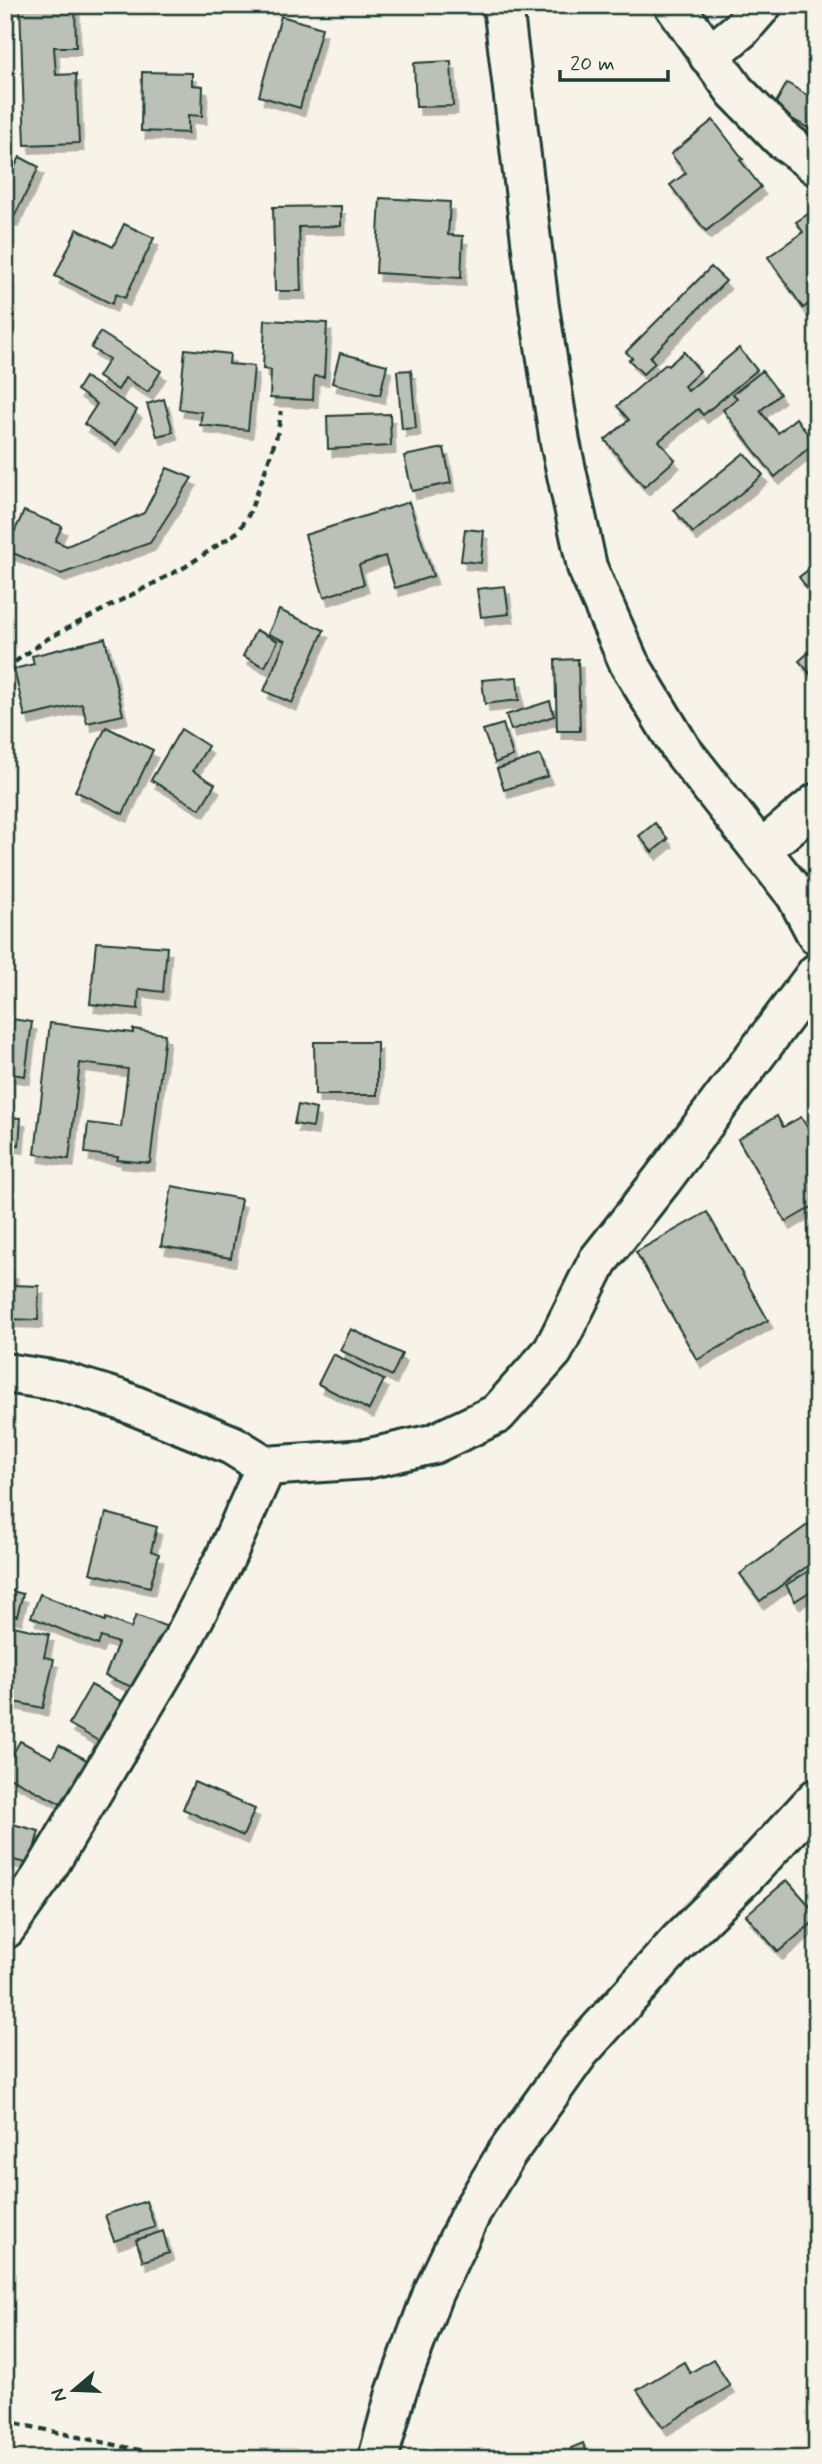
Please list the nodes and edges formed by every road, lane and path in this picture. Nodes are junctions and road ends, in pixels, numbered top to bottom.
1 (503, 5) edge
2 (674, 5) edge
3 (762, 5) edge
4 (709, 56) junction
5 (817, 166) edge
6 (281, 411) dead end
7 (5, 669) edge
8 (817, 803) edge
9 (761, 850) junction
10 (817, 935) edge
11 (817, 973) edge
12 (5, 1373) edge
13 (267, 1466) junction
14 (817, 1798) edge
15 (5, 1929) edge
16 (5, 2421) edge
17 (180, 2459) edge
18 (378, 2459) edge

1 - 9 street
2 - 4 street
3 - 4 street
4 - 5 street
6 - 7 path
8 - 9 street
9 - 10 street
11 - 13 street
12 - 13 street
13 - 15 street
14 - 18 street
16 - 17 path

